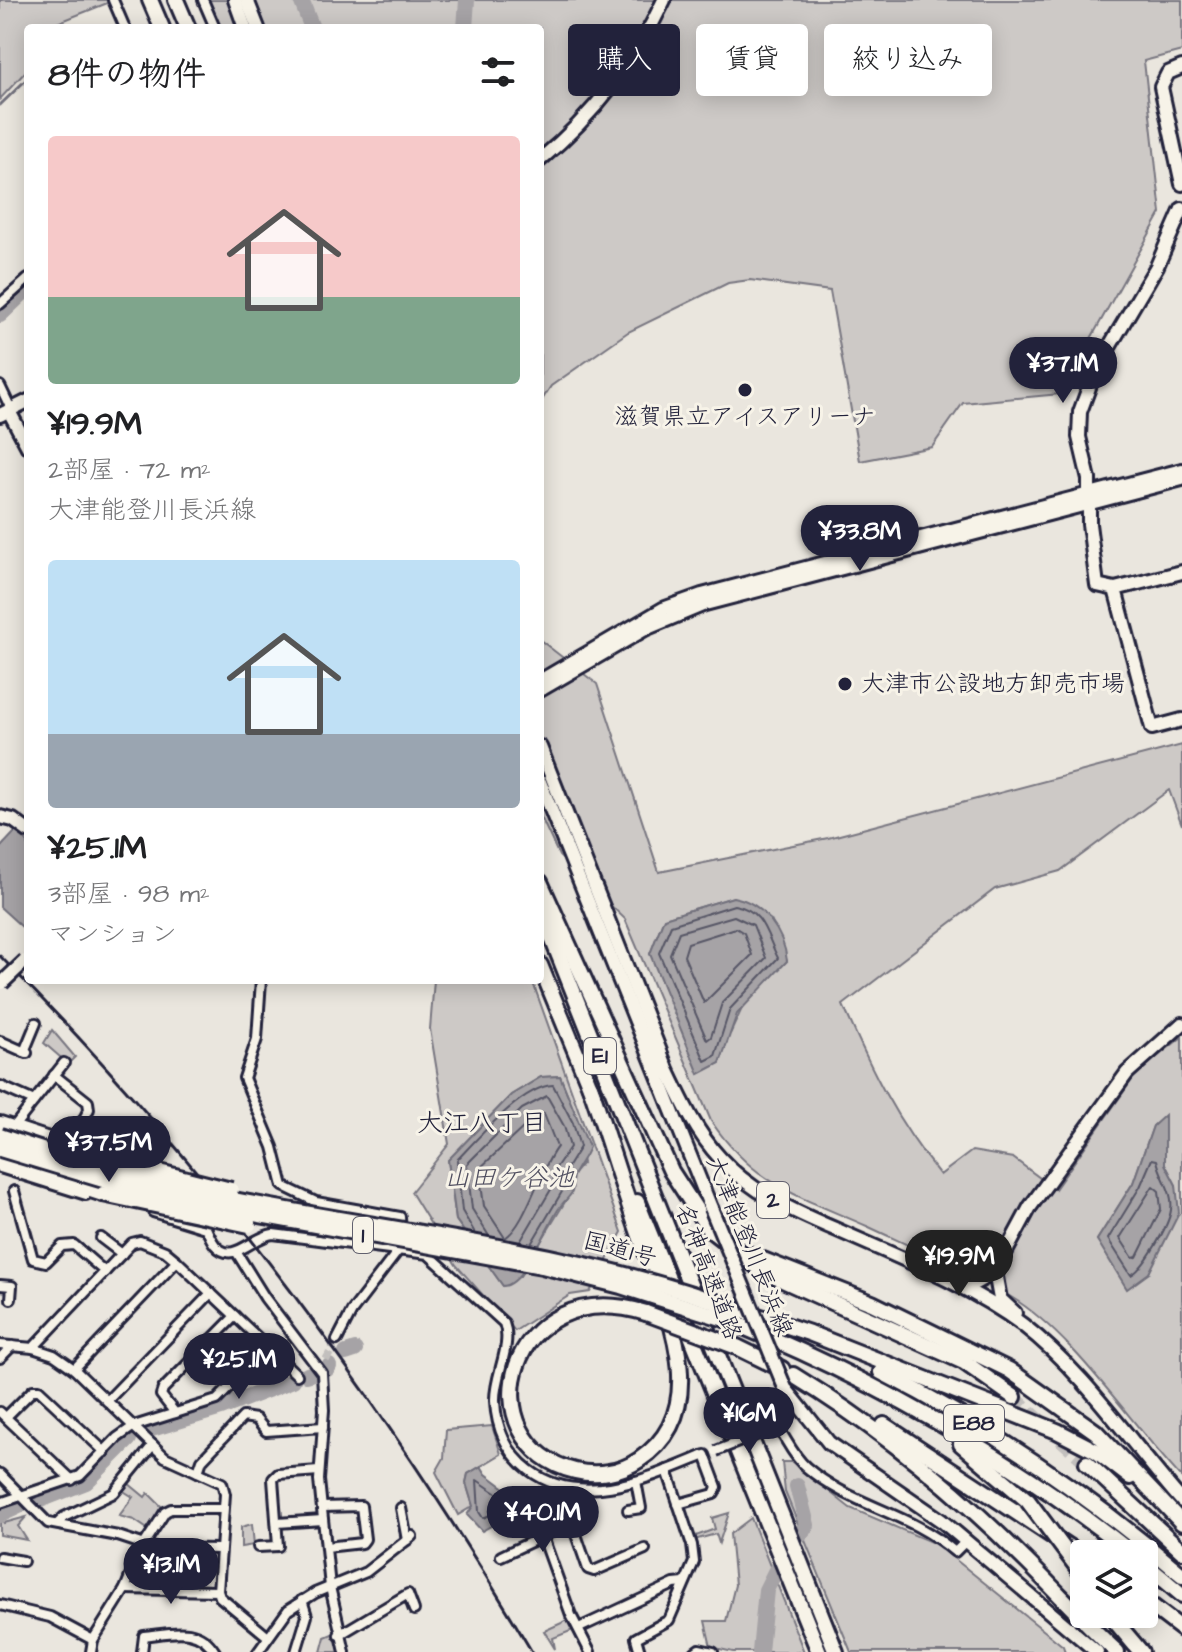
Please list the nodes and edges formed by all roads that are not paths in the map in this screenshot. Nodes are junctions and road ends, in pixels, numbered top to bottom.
1 (113, 0) edge
2 (150, 0) edge
3 (176, 0) edge
4 (203, 0) edge
5 (235, 0) edge
6 (247, 0) edge
7 (664, 0) edge
8 (123, 24) edge
9 (160, 24) edge
10 (186, 24) edge
11 (213, 24) edge
12 (244, 24) edge
13 (256, 24) edge
14 (1182, 67) edge
15 (544, 156) edge
16 (1182, 184) edge
17 (1182, 209) edge
18 (24, 283) edge
19 (0, 304) edge
20 (0, 386) edge
21 (7, 412) edge
22 (24, 440) edge
23 (1182, 470) edge
24 (1182, 479) edge
25 (1088, 499) junction
26 (1182, 572) edge
27 (1115, 589) junction
28 (544, 677) edge
29 (544, 688) edge
30 (1182, 720) edge
31 (544, 757) edge
32 (544, 792) edge
33 (0, 817) edge
34 (24, 828) edge
35 (544, 891) edge
36 (544, 918) edge
37 (24, 961) edge
38 (544, 975) edge
39 (1, 984) edge
40 (261, 984) edge
41 (36, 1023) dead end
42 (1182, 1024) edge
43 (0, 1041) edge
44 (64, 1063) dead end
45 (54, 1075) junction
46 (0, 1086) edge
47 (590, 1086) junction
48 (34, 1101) junction
49 (0, 1121) edge
50 (16, 1124) junction
51 (0, 1136) edge
52 (72, 1143) junction
53 (0, 1149) edge
54 (0, 1160) edge
55 (0, 1168) edge
56 (14, 1191) dead end
57 (312, 1207) junction
58 (704, 1212) junction
59 (206, 1228) junction
60 (329, 1230) junction
61 (101, 1238) dead end
62 (312, 1238) junction
63 (402, 1250) junction
64 (237, 1253) junction
65 (122, 1254) junction
66 (177, 1261) junction
67 (915, 1265) junction
68 (105, 1272) junction
69 (995, 1272) junction
70 (0, 1285) edge
71 (211, 1293) junction
72 (11, 1299) dead end
73 (742, 1311) junction
74 (235, 1316) junction
75 (766, 1336) junction
76 (1036, 1337) junction
77 (337, 1340) tunnel mouth
78 (0, 1345) edge
79 (12, 1346) junction
80 (33, 1348) junction
81 (268, 1348) junction
82 (0, 1358) edge
83 (74, 1369) junction
84 (297, 1375) dead end
85 (789, 1381) junction
86 (1014, 1397) tunnel mouth
87 (107, 1401) junction
88 (175, 1413) junction
89 (3, 1414) edge
90 (134, 1426) junction
91 (323, 1427) junction
92 (153, 1445) junction
93 (105, 1452) junction
94 (705, 1455) junction
95 (1087, 1463) tunnel mouth
96 (667, 1470) junction
97 (319, 1471) junction
98 (198, 1472) junction
99 (0, 1474) edge
100 (72, 1480) junction
101 (636, 1481) junction
102 (566, 1487) junction
103 (23, 1496) junction
104 (1182, 1501) edge
105 (0, 1503) edge
106 (678, 1504) junction
107 (322, 1507) junction
108 (401, 1508) dead end
109 (222, 1509) junction
110 (628, 1510) dead end
111 (323, 1520) junction
112 (277, 1523) junction
113 (571, 1523) junction
114 (57, 1524) junction
115 (1182, 1525) edge
116 (543, 1537) junction
117 (1114, 1540) edge
118 (966, 1541) junction
119 (144, 1545) junction
120 (258, 1547) dead end
121 (326, 1547) junction
122 (1070, 1547) edge
123 (219, 1549) junction
124 (645, 1549) dead end
125 (1182, 1551) edge
126 (501, 1556) dead end
127 (0, 1557) edge
128 (1070, 1557) edge
129 (23, 1561) dead end
130 (1158, 1575) edge
131 (1182, 1575) edge
132 (684, 1583) junction
133 (330, 1587) junction
134 (125, 1589) junction
135 (218, 1591) junction
136 (1182, 1595) edge
137 (302, 1600) junction
138 (0, 1605) edge
139 (414, 1610) dead end
140 (1158, 1611) edge
141 (579, 1628) junction
142 (1121, 1628) edge
143 (1182, 1629) edge
144 (339, 1635) junction
145 (267, 1636) junction
146 (93, 1640) junction
147 (91, 1652) edge
148 (142, 1652) edge
149 (215, 1652) edge
150 (258, 1652) edge
151 (296, 1652) edge
152 (345, 1652) edge
153 (590, 1652) edge
154 (640, 1652) edge
155 (695, 1652) edge
156 (713, 1652) edge
157 (819, 1652) edge
158 (836, 1652) edge
159 (1097, 1652) edge
160 (1117, 1652) edge
161 (1141, 1652) edge

1 - 8 street
2 - 9 highway
3 - 10 highway
4 - 11 street
5 - 12 street
6 - 13 street
7 - 15 street
14 - 16 street
17 - 25 street
18 - 19 street
20 - 21 street
21 - 22 street
23 - 25 street
24 - 25 street
25 - 27 street
25 - 28 street
25 - 29 street
26 - 27 street
27 - 30 street
31 - 67 street, 大津能登川長浜線 / 2
32 - 58 street, 大津能登川長浜線
33 - 34 street
35 - 58 highway
36 - 158 highway, 名神高速道路 / E1
37 - 39 street, bridge
38 - 47 highway, 名神高速道路 / E1
40 - 57 street
41 - 43 street
42 - 69 street
44 - 45 street
45 - 48 street
45 - 52 street
46 - 48 street
47 - 85 highway, E88, bridge
47 - 157 highway, 名神高速道路 / E1
48 - 50 street
49 - 50 street
49 - 57 highway, bridge
50 - 52 street
51 - 57 highway, 国道1号 / 1, bridge
52 - 59 street
53 - 60 highway, 国道1号 / 1, bridge
54 - 60 highway, bridge
55 - 59 street
56 - 68 street
57 - 62 street
57 - 63 street
57 - 73 highway, 国道1号 / 1, bridge
58 - 85 street, 大津能登川長浜線, bridge
58 - 86 highway
58 - 115 highway
59 - 64 street
60 - 75 highway, 国道1号 / 1, bridge
61 - 65 street
62 - 63 street
62 - 64 street
63 - 77 street
63 - 102 street
64 - 91 street
65 - 66 street
65 - 68 street
66 - 71 street
66 - 83 street
67 - 69 street
67 - 76 street, 大津能登川長浜線 / 2
68 - 80 street
69 - 76 street
70 - 72 street
71 - 74 street
71 - 87 street
73 - 115 highway, 国道1号 / 1
73 - 131 highway, E88
74 - 81 street
74 - 88 street
75 - 117 highway, E88
75 - 128 highway, 国道1号 / 1, bridge
76 - 104 street, 大津能登川長浜線 / 2
78 - 79 street
79 - 80 street
79 - 82 street
80 - 83 street
81 - 84 street
81 - 88 street
83 - 87 street
85 - 118 street, 大津能登川長浜線
85 - 122 highway, E88
85 - 160 highway
87 - 90 street
88 - 90 street
89 - 93 street
89 - 100 street
90 - 92 street
90 - 93 street
91 - 97 street
91 - 98 street
92 - 98 street
92 - 114 street
93 - 100 street
94 - 96 street
94 - 106 street
94 - 118 street, bridge
95 - 125 highway
96 - 101 street
96 - 106 street
97 - 107 street
97 - 112 street
98 - 109 street
99 - 103 street
100 - 103 street
101 - 102 street
101 - 110 street
102 - 113 street
103 - 105 street
103 - 114 street
106 - 132 street
107 - 111 street
107 - 121 street
108 - 133 street
109 - 119 street
109 - 123 street
111 - 112 street
111 - 121 street
112 - 120 street
113 - 116 street
113 - 124 street
114 - 119 street
116 - 126 street
116 - 141 street
118 - 159 street, 大津能登川長浜線
119 - 123 street
119 - 134 street
121 - 133 street
123 - 135 street
127 - 129 street
130 - 136 highway
132 - 141 street
132 - 154 street
133 - 137 street
133 - 144 street
134 - 135 street
134 - 146 street
135 - 145 street
137 - 145 street
137 - 151 street
138 - 146 street
139 - 144 street
140 - 143 highway
141 - 153 street
142 - 161 highway
144 - 152 street
145 - 150 street
146 - 147 street
148 - 149 street
155 - 156 street

